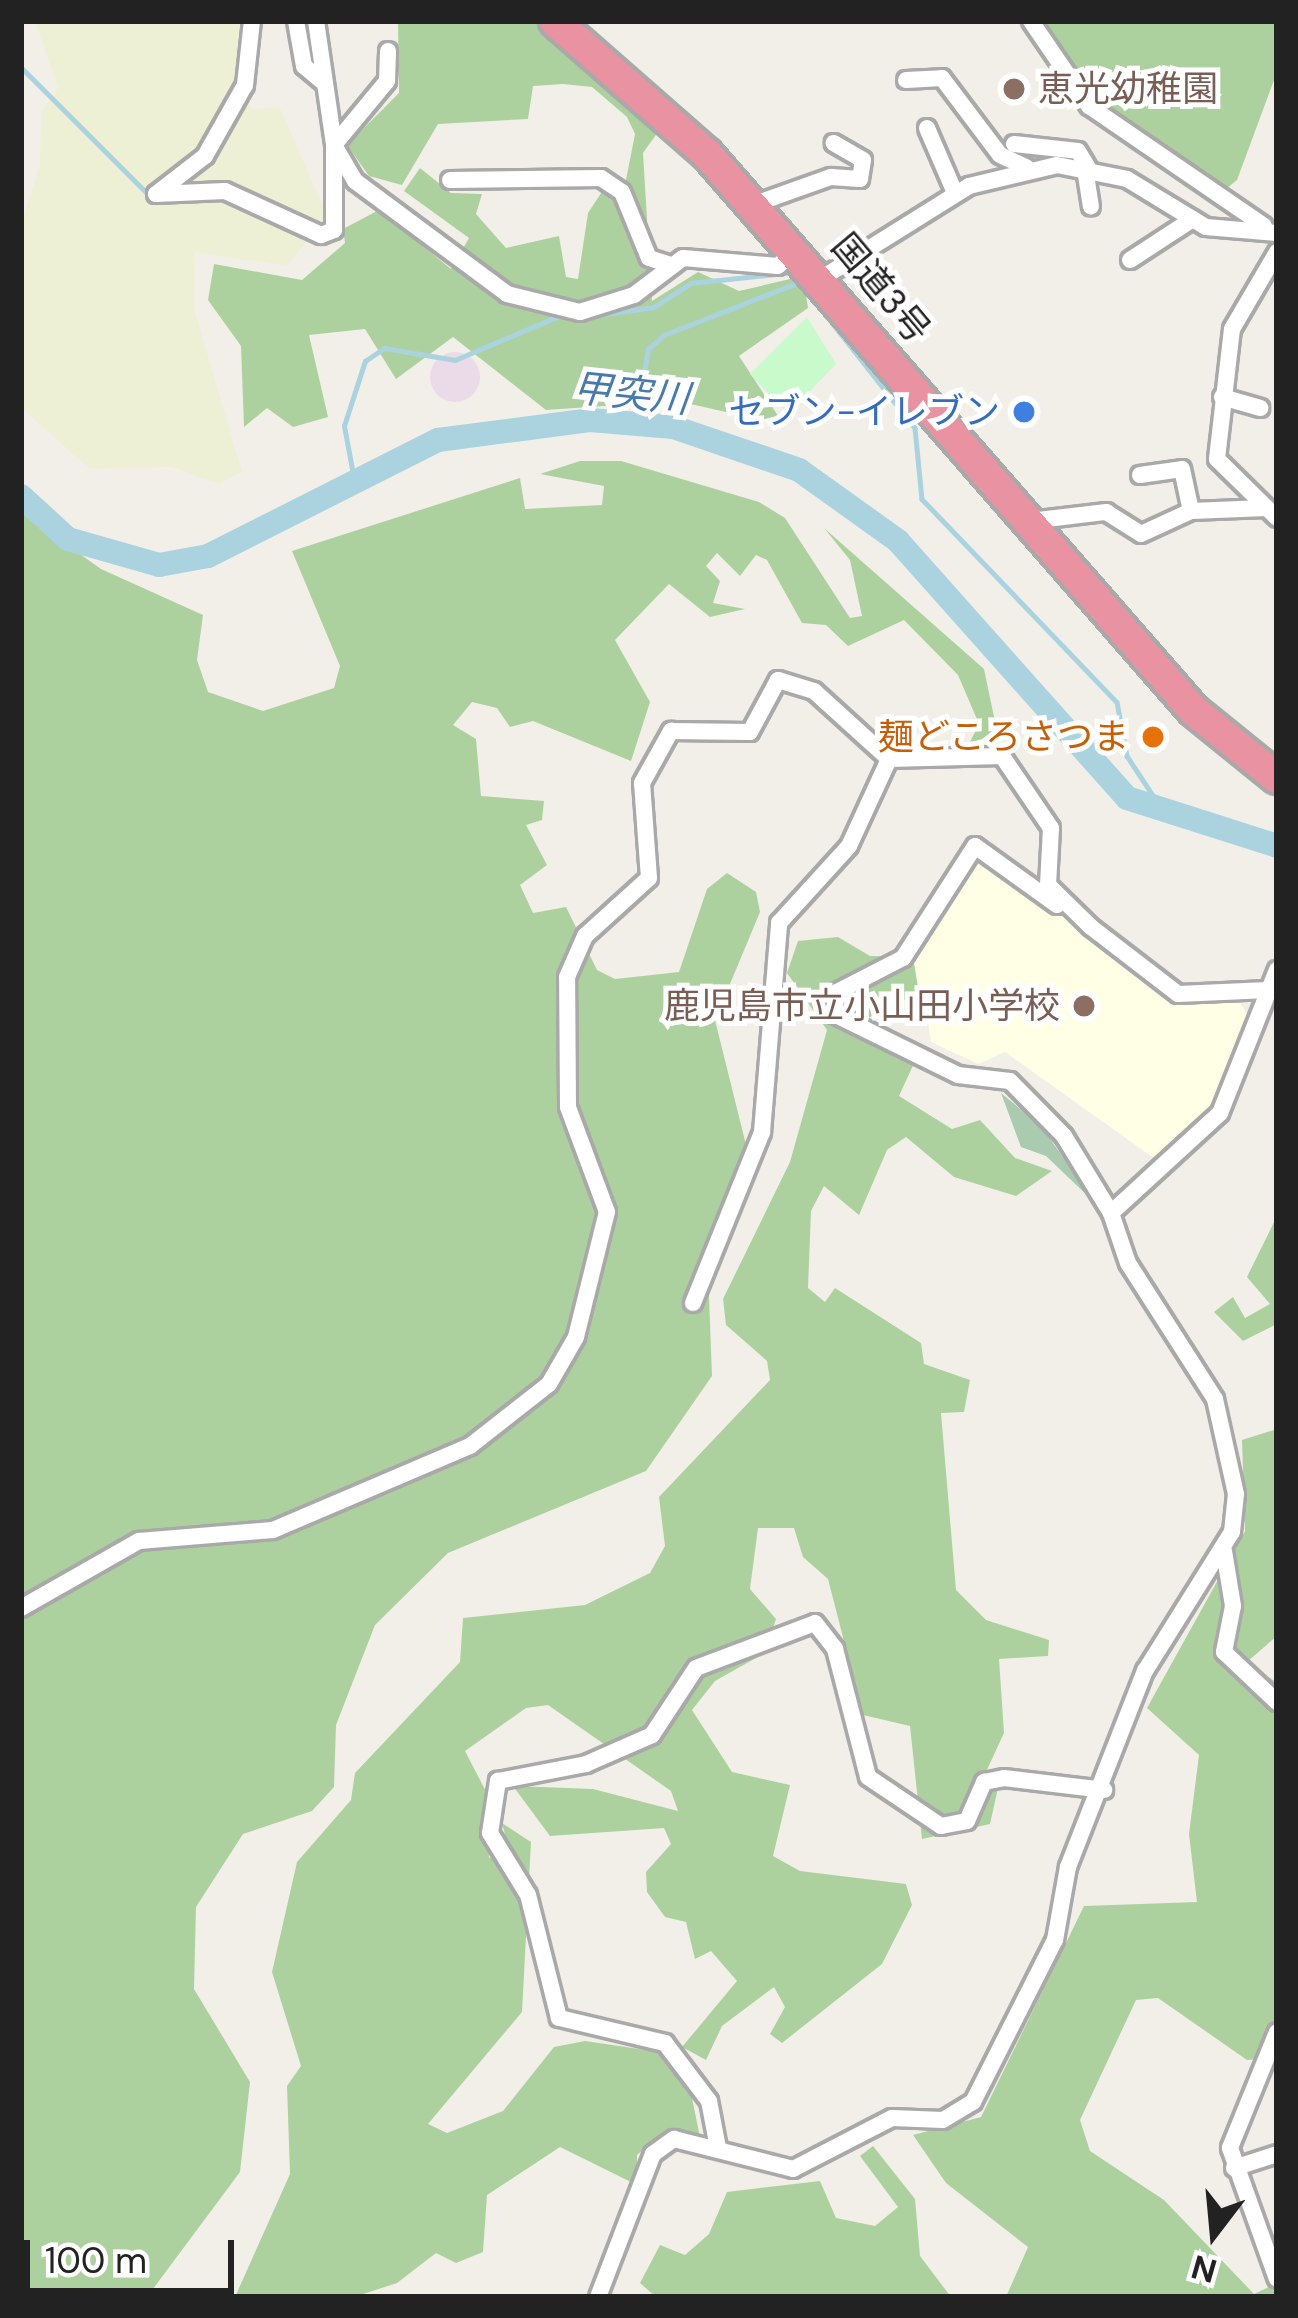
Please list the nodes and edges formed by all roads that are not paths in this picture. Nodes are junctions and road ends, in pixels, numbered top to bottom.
1 (253, 21) edge
2 (296, 21) edge
3 (316, 21) edge
4 (555, 21) edge
5 (1018, 21) edge
6 (1031, 21) edge
7 (1051, 37) edge
8 (388, 51) dead end
9 (906, 80) dead end
10 (322, 81) junction
11 (926, 128) dead end
12 (835, 143) dead end
13 (1014, 144) dead end
14 (334, 145) junction
15 (1027, 168) junction
16 (1087, 169) junction
17 (450, 180) dead end
18 (955, 193) junction
19 (755, 205) junction
20 (1091, 206) dead end
21 (1193, 219) junction
22 (1277, 233) edge
23 (796, 248) junction
24 (1277, 252) edge
25 (1130, 260) dead end
26 (673, 266) junction
27 (822, 278) junction
28 (1222, 397) junction
29 (1249, 411) dead end
30 (1140, 476) dead end
31 (1191, 511) junction
32 (1271, 513) edge
33 (1030, 520) junction
34 (889, 759) junction
35 (1277, 778) edge
36 (1091, 927) junction
37 (1277, 970) edge
38 (1273, 995) edge
39 (1111, 1213) junction
40 (693, 1303) dead end
41 (1224, 1552) junction
42 (21, 1608) edge
43 (1277, 1702) edge
44 (1104, 1790) junction
45 (1277, 2032) edge
46 (718, 2148) junction
47 (1277, 2154) edge
48 (1234, 2168) junction
49 (1277, 2279) edge
50 (598, 2297) edge

1 - 14 street
2 - 10 street
3 - 10 street
4 - 19 highway, 国道3号
5 - 7 street
6 - 7 street
7 - 22 street
8 - 14 street
9 - 15 street
10 - 14 street
11 - 18 street
12 - 19 street
13 - 16 street
14 - 26 street
15 - 16 street
15 - 18 street
16 - 20 street
16 - 21 street
17 - 26 street
18 - 27 street
19 - 23 highway, 国道3号
21 - 22 street
21 - 25 street
23 - 26 street
23 - 27 highway, 国道3号
24 - 28 street
27 - 33 highway, 国道3号
28 - 29 street
28 - 32 street
30 - 31 street
31 - 32 street
31 - 33 street
33 - 35 highway, 国道3号
34 - 36 street
34 - 40 street
34 - 42 street
36 - 38 street
36 - 39 street
37 - 38 street
38 - 39 street
39 - 41 street
41 - 43 street
41 - 44 street
44 - 46 street
44 - 46 street
45 - 48 street
46 - 50 street
47 - 48 street
48 - 49 street

